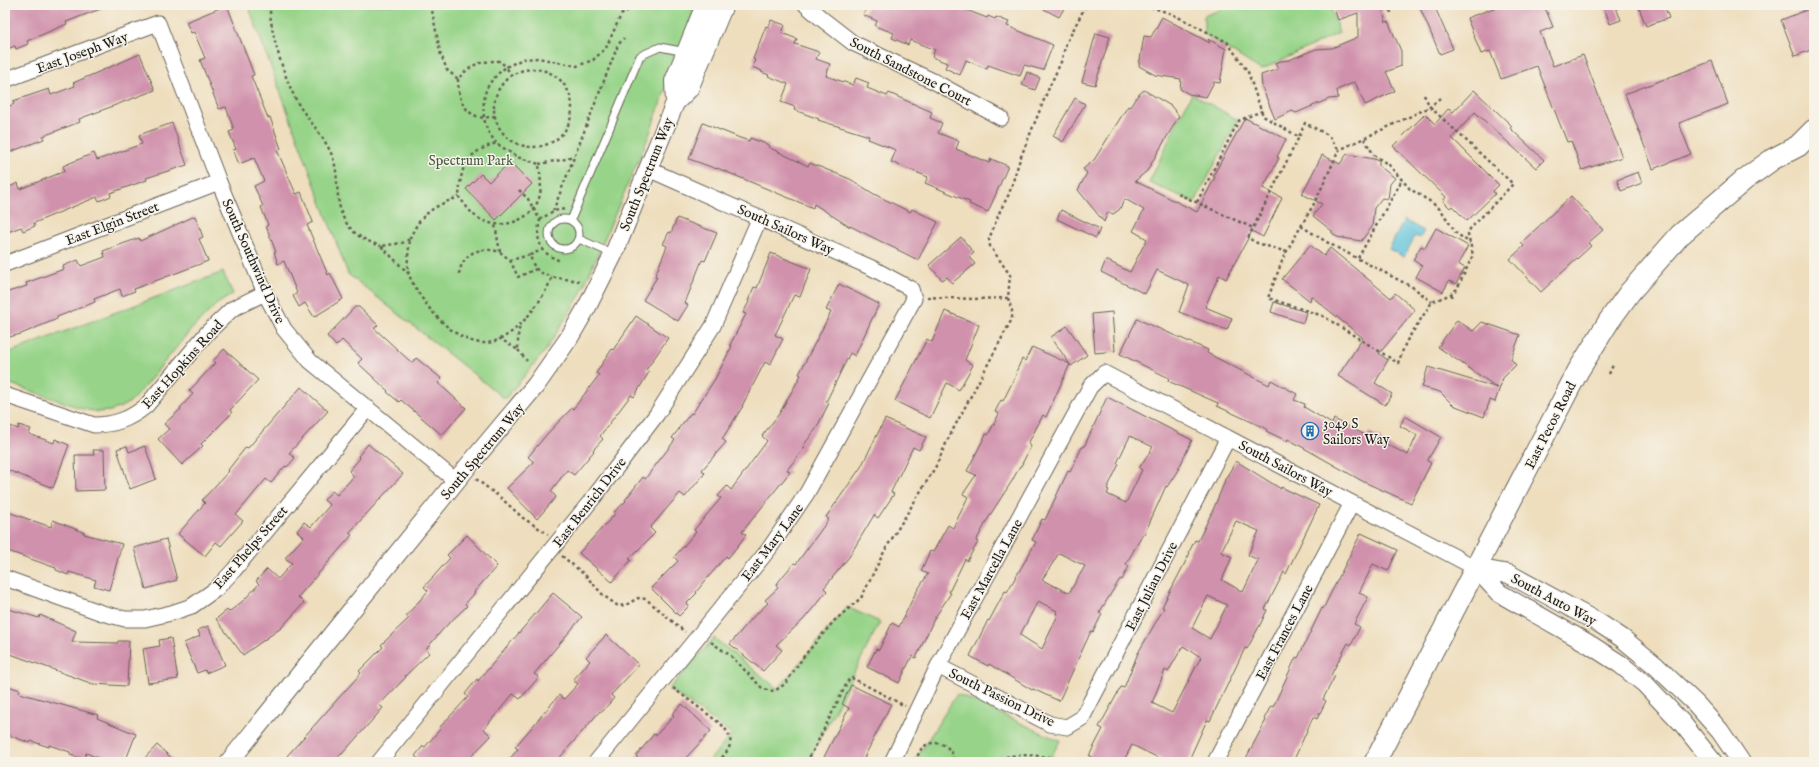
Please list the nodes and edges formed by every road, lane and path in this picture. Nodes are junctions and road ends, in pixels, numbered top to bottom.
1 (150, 5) edge
2 (270, 5) edge
3 (431, 5) edge
4 (634, 5) edge
5 (705, 5) edge
6 (724, 5) edge
7 (806, 5) edge
8 (1086, 5) edge
9 (1146, 5) edge
10 (1389, 5) edge
11 (150, 10) dead end
12 (1391, 12) dead end
13 (158, 23) joint
14 (624, 38) dead end
15 (686, 52) junction
16 (506, 67) junction
17 (512, 76) junction
18 (458, 79) junction
19 (5, 80) edge
20 (1424, 95) dead end
21 (1440, 98) dead end
22 (675, 103) junction
23 (1430, 107) junction
24 (1262, 111) junction
25 (495, 116) junction
26 (484, 118) junction
27 (1001, 118) dead end
28 (1814, 130) edge
29 (1299, 136) junction
30 (1364, 138) junction
31 (496, 143) junction
32 (1806, 145) edge
33 (1339, 150) junction
34 (574, 155) junction
35 (539, 164) junction
36 (648, 169) junction
37 (1402, 180) junction
38 (219, 182) junction
39 (519, 190) dead end
40 (1178, 194) dead end
41 (459, 197) junction
42 (1197, 202) junction
43 (532, 209) junction
44 (565, 209) dead end
45 (553, 211) junction
46 (760, 217) junction
47 (540, 220) junction
48 (572, 220) junction
49 (495, 225) junction
50 (1301, 226) junction
51 (1253, 228) junction
52 (410, 239) junction
53 (579, 239) junction
54 (1471, 243) junction
55 (381, 246) junction
56 (542, 250) junction
57 (500, 252) junction
58 (1287, 252) junction
59 (613, 254) junction
60 (530, 255) junction
61 (1358, 258) junction
62 (510, 260) junction
63 (561, 261) dead end
64 (5, 264) edge
65 (536, 269) junction
66 (409, 274) junction
67 (459, 274) dead end
68 (552, 277) junction
69 (579, 281) dead end
70 (265, 293) junction
71 (1451, 294) junction
72 (920, 298) junction
73 (1008, 298) junction
74 (1454, 299) dead end
75 (1432, 302) junction
76 (520, 324) junction
77 (499, 338) junction
78 (518, 350) junction
79 (526, 361) dead end
80 (1613, 365) dead end
81 (1609, 374) dead end
82 (1097, 379) joint
83 (5, 395) edge
84 (368, 408) junction
85 (1228, 438) junction
86 (477, 480) dead end
87 (456, 481) junction
88 (1352, 503) junction
89 (547, 533) dead end
90 (559, 553) dead end
91 (1476, 568) junction
92 (5, 578) edge
93 (687, 634) dead end
94 (710, 641) dead end
95 (938, 666) junction
96 (672, 687) dead end
97 (907, 707) dead end
98 (1067, 727) joint
99 (382, 761) edge
100 (229, 762) edge
101 (596, 762) edge
102 (718, 762) edge
103 (806, 762) edge
104 (892, 762) edge
105 (917, 762) edge
106 (954, 762) edge
107 (995, 762) edge
108 (1069, 762) edge
109 (1216, 762) edge
110 (1375, 762) edge
111 (1714, 762) edge
112 (1741, 762) edge

1 - 11 path
2 - 55 path
3 - 18 path
4 - 16 path
5 - 15 street, South Spectrum Way
6 - 22 street, South Spectrum Way
7 - 27 street, South Sandstone Court
8 - 73 path
9 - 24 path
10 - 12 path
13 - 19 street, East Joseph Way
13 - 38 street, South Southwind Drive
14 - 34 path
15 - 22 street, South Spectrum Way
15 - 48 lane
16 - 17 path
16 - 18 path
16 - 26 path
17 - 25 path
17 - 25 path
18 - 26 path
20 - 23 path
21 - 23 path
22 - 36 street, South Spectrum Way
23 - 30 path
23 - 54 path
24 - 29 path
24 - 42 path
25 - 26 path
26 - 31 path
28 - 32 main road, East Pecos Road
29 - 33 path
29 - 51 path
30 - 33 path
30 - 37 path
31 - 35 path
31 - 41 path
32 - 91 main road, East Pecos Road
33 - 50 path
34 - 35 path
34 - 45 path
35 - 43 path
36 - 46 street, South Sailors Way
36 - 59 street, South Spectrum Way
37 - 54 path
37 - 61 path
38 - 64 street, East Elgin Street
38 - 70 street, South Southwind Drive
39 - 43 path
40 - 42 path
41 - 49 path
41 - 52 path
42 - 51 path
43 - 47 path
43 - 49 path
44 - 45 path
45 - 47 path
46 - 72 street, South Sailors Way
46 - 99 street, East Benrich Drive
47 - 56 path
48 - 53 lane
48 - 53 lane
49 - 57 path
50 - 58 path
50 - 61 path
51 - 58 path
52 - 55 path
52 - 66 path
53 - 59 lane
54 - 71 path
55 - 66 path
56 - 60 path
56 - 63 path
57 - 62 path
57 - 67 path
58 - 75 path
59 - 87 street, South Spectrum Way
60 - 62 path
60 - 65 path
61 - 75 path
62 - 65 path
65 - 68 path
66 - 77 path
68 - 69 path
68 - 76 path
70 - 83 street, East Hopkins Road
70 - 84 street, South Southwind Drive
71 - 74 path
71 - 75 path
72 - 73 path
72 - 101 street, East Mary Lane
73 - 94 path
76 - 77 path
76 - 78 path
77 - 78 path
78 - 79 path
80 - 81 path
82 - 85 street, South Sailors Way
82 - 95 street, East Marcella Lane
84 - 87 street, South Southwind Drive
84 - 92 street, East Phelps Street
85 - 88 street, South Sailors Way
85 - 98 street, East Julian Drive
86 - 89 path
87 - 100 street, South Spectrum Way
88 - 91 street, South Sailors Way
88 - 109 street, East Frances Lane
90 - 93 path
91 - 110 main road, East Pecos Road
91 - 111 street, South Auto Way
91 - 112 street, South Auto Way
95 - 98 street, South Passion Drive
95 - 104 street, East Marcella Lane
96 - 102 path
97 - 103 path
105 - 106 path
107 - 108 path

